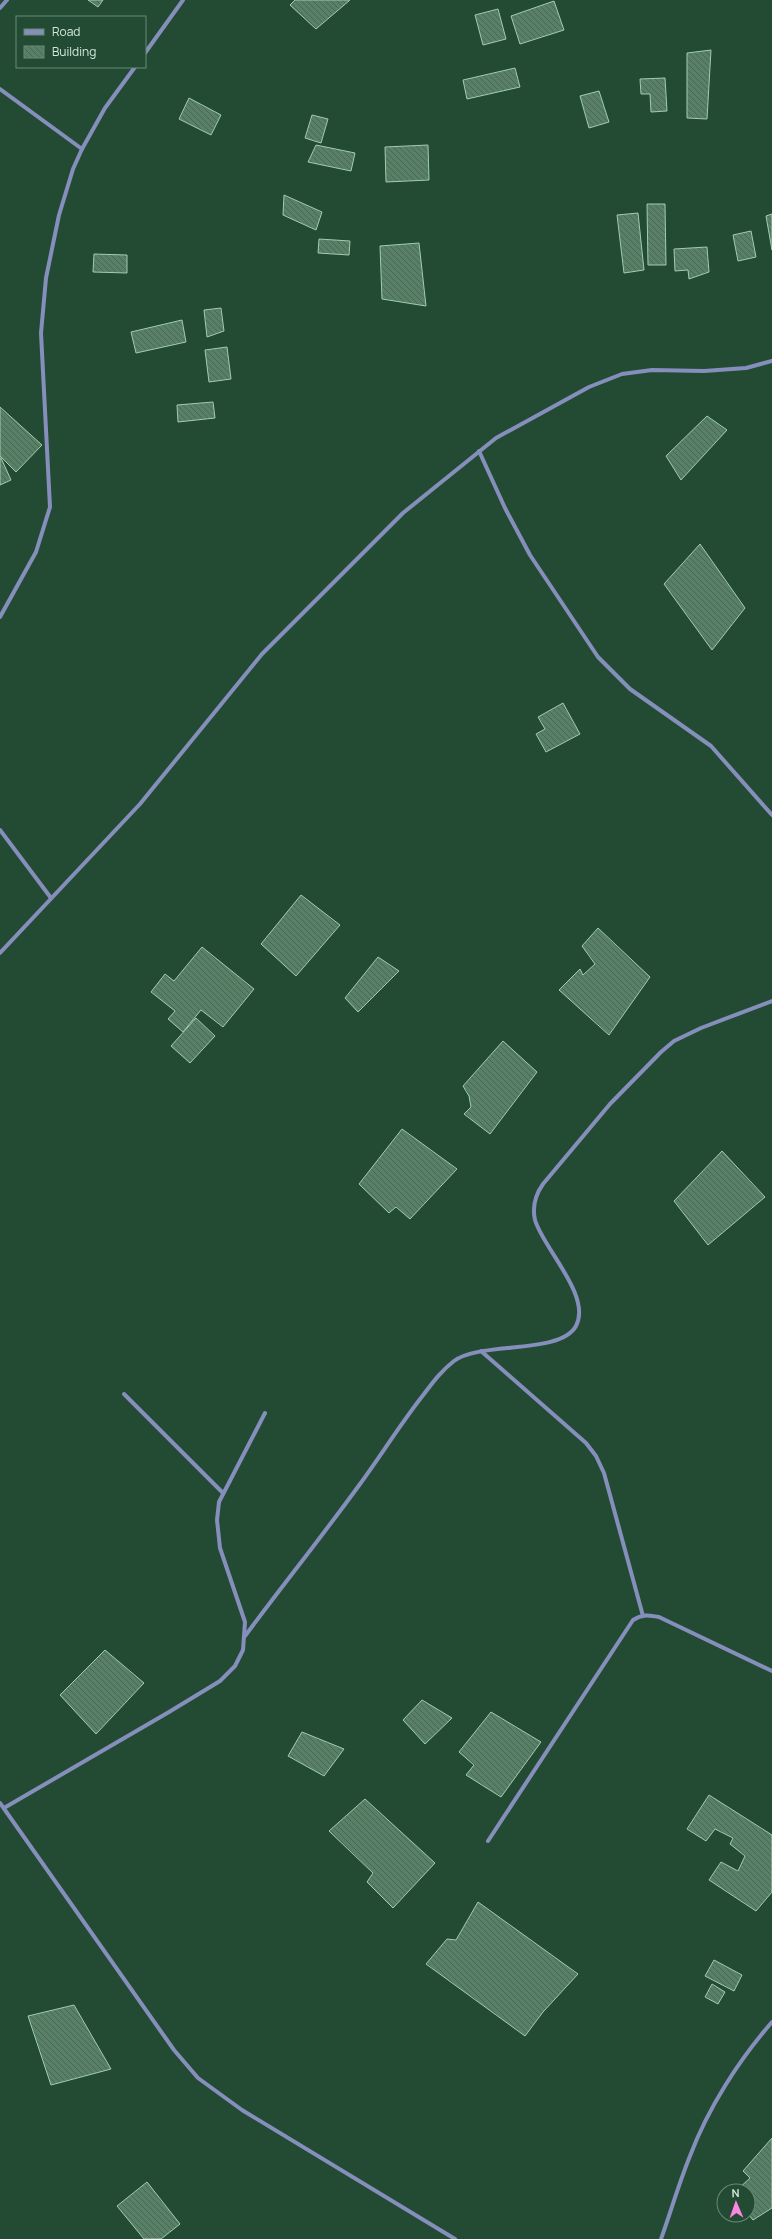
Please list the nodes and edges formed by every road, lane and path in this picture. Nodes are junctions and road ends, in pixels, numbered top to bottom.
1 (7, 0) edge
2 (183, 0) edge
3 (0, 8) edge
4 (146, 51) edge
5 (134, 68) edge
6 (0, 89) edge
7 (82, 149) junction
8 (772, 361) edge
9 (479, 450) junction
10 (0, 617) edge
11 (772, 815) edge
12 (0, 830) edge
13 (51, 898) junction
14 (0, 953) edge
15 (772, 1001) edge
16 (481, 1351) junction
17 (124, 1394) dead end
18 (265, 1413) dead end
19 (223, 1493) junction
20 (643, 1616) junction
21 (245, 1636) junction
22 (772, 1671) edge
23 (0, 1803) edge
24 (4, 1808) junction
25 (488, 1841) dead end
26 (772, 2022) edge
27 (455, 2239) edge
28 (661, 2239) edge

1 - 3 street
2 - 4 street
5 - 7 street
6 - 7 street
7 - 10 street
8 - 9 street
9 - 11 street
9 - 13 street
12 - 13 street
13 - 14 street
15 - 16 street
16 - 20 street
16 - 21 street
17 - 19 street
18 - 19 street
19 - 21 street
20 - 22 street
20 - 25 street
21 - 24 street
23 - 24 street
24 - 27 street
26 - 28 street

